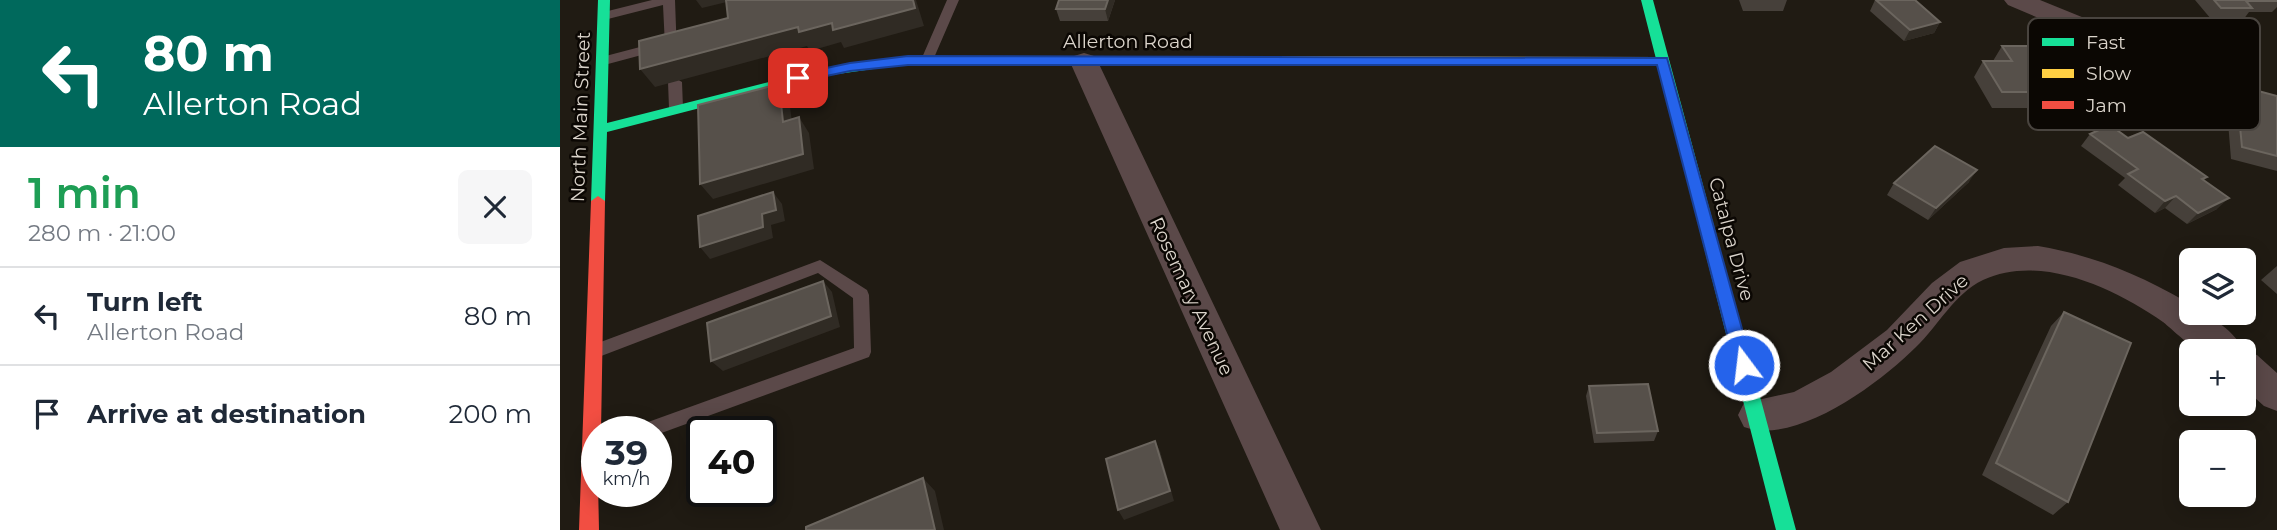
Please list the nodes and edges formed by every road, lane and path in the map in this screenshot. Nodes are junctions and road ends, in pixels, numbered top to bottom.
1 (668, 0) edge
2 (953, 0) edge
3 (1647, 0) edge
4 (2017, 0) edge
5 (604, 8) edge
6 (2061, 18) edge
7 (927, 60) junction
8 (603, 61) junction
9 (1662, 61) junction
10 (1084, 62) junction
11 (675, 82) edge
12 (677, 108) junction
13 (601, 129) junction
14 (2210, 339) edge
15 (594, 351) junction
16 (2256, 377) edge
17 (2277, 395) edge
18 (1757, 415) junction
19 (594, 416) edge
20 (672, 421) edge
21 (590, 507) edge
22 (589, 530) edge
23 (1301, 530) edge
24 (1786, 530) edge

1 - 5 lane
1 - 8 lane
2 - 7 lane
3 - 9 street, Catalpa Drive
4 - 6 street
5 - 8 street, North Main Street
7 - 10 street, Allerton Road
7 - 12 street, Allerton Road
8 - 13 street, North Main Street
9 - 10 street, Allerton Road
9 - 18 street, Catalpa Drive
10 - 23 street, Rosemary Avenue
11 - 12 lane
12 - 13 street, Allerton Road
13 - 15 street, North Main Street
14 - 18 street, Mar Ken Drive
15 - 19 street, North Main Street
15 - 20 lane
16 - 17 street
18 - 24 street, Catalpa Drive
21 - 22 street, North Main Street

